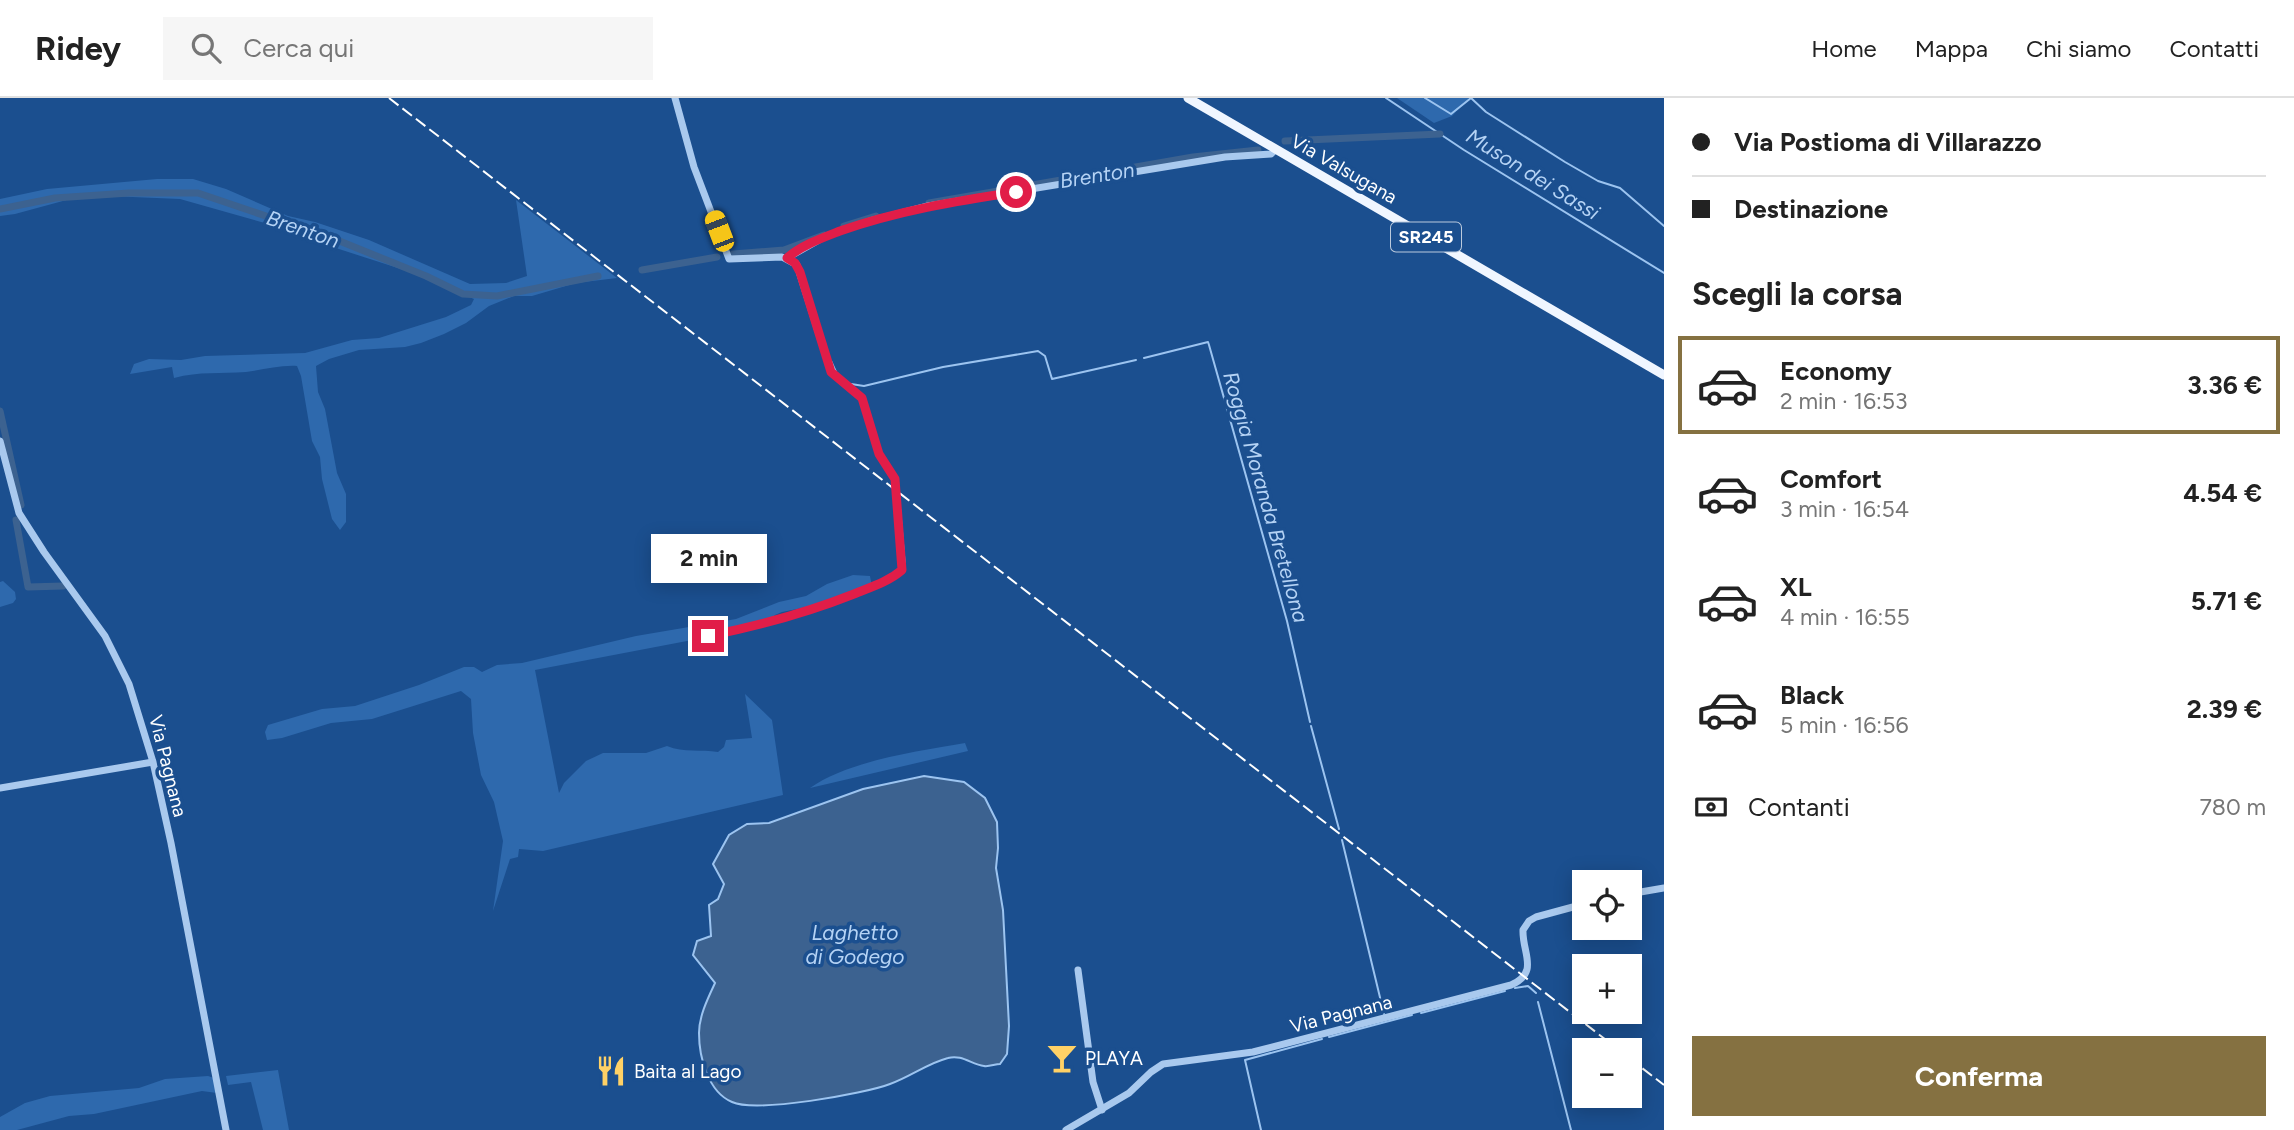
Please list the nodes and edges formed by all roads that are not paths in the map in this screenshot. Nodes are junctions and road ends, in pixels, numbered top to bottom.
1 (674, 98) edge
2 (1188, 98) edge
3 (1276, 149) junction
4 (791, 255) junction
5 (1664, 375) edge
6 (0, 441) edge
7 (708, 636) dead end
8 (153, 762) junction
9 (0, 788) edge
10 (1664, 888) edge
11 (1642, 892) edge
12 (1572, 907) edge
13 (1078, 970) dead end
14 (1102, 1110) junction
15 (226, 1130) edge
16 (1066, 1130) edge

1 - 4 street
2 - 3 main road, Via Valsugana / SR245
3 - 4 street
3 - 5 main road, Via Valsugana / SR245
4 - 7 street
6 - 8 street, Via Pagnana
8 - 9 street
8 - 15 street, Via Pagnana
10 - 11 street
12 - 14 street, Via Pagnana
13 - 14 street
14 - 16 street, Via Pagnana

